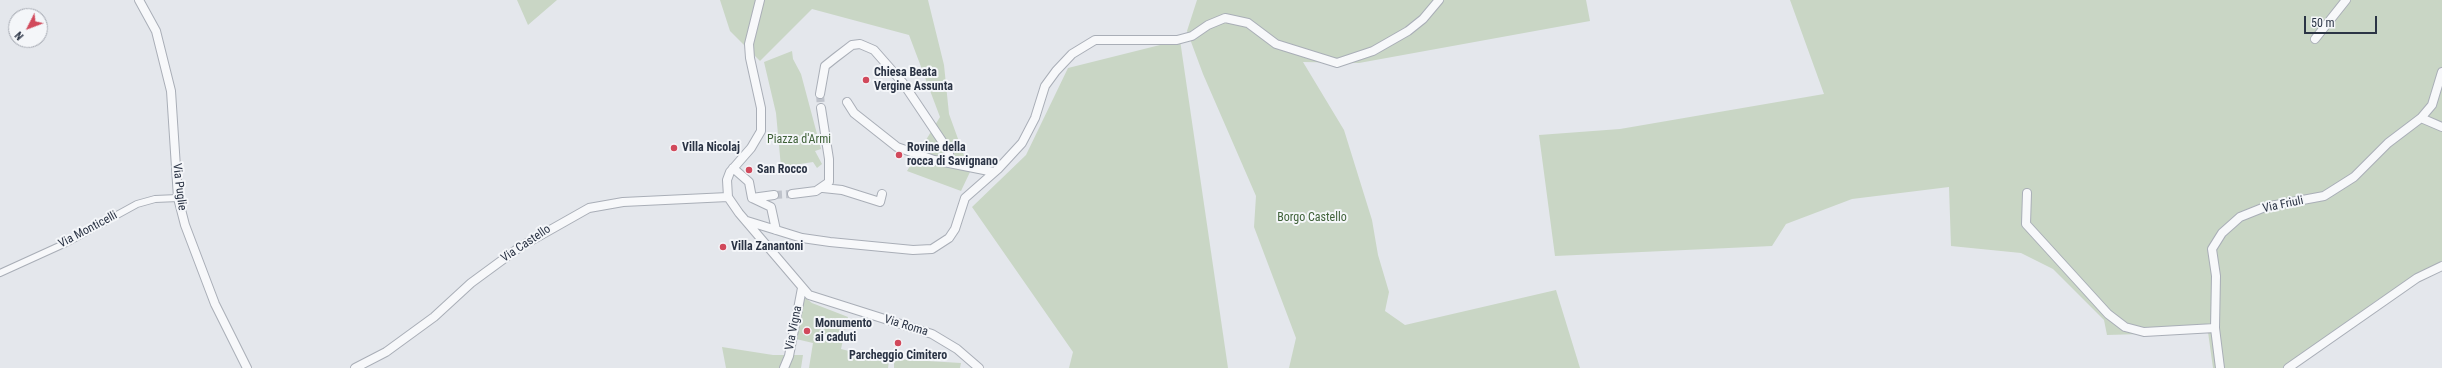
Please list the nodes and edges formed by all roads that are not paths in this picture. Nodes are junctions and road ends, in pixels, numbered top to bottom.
1 (139, 0) edge
2 (760, 0) edge
3 (1439, 0) edge
4 (2346, 0) edge
5 (2315, 39) dead end
6 (2442, 72) edge
7 (820, 94) tunnel mouth
8 (847, 102) dead end
9 (821, 108) tunnel mouth
10 (2421, 118) junction
11 (2442, 127) edge
12 (951, 163) junction
13 (733, 168) junction
14 (994, 172) junction
15 (823, 188) junction
16 (2028, 193) dead end
17 (792, 194) tunnel mouth
18 (882, 194) dead end
19 (774, 195) tunnel mouth
20 (728, 197) junction
21 (178, 198) junction
22 (752, 198) junction
23 (747, 221) junction
24 (776, 230) junction
25 (2442, 266) edge
26 (0, 273) edge
27 (802, 288) junction
28 (2215, 328) junction
29 (247, 368) edge
30 (355, 368) edge
31 (784, 368) edge
32 (979, 368) edge
33 (2220, 368) edge
34 (2288, 368) edge

1 - 21 street, Via Puglie
2 - 13 street
3 - 14 street
4 - 5 street
6 - 10 street, Via Friuli
7 - 12 street
8 - 12 street
9 - 15 street
10 - 11 street
10 - 28 street, Via Friuli
12 - 14 street
13 - 20 street
13 - 22 street
14 - 24 street
15 - 17 street
15 - 18 street
16 - 28 street
19 - 22 street
20 - 23 street, Via Roma
20 - 30 street, Via Castello
21 - 26 street, Via Monticelli
21 - 29 street, Via Puglie
22 - 24 street
23 - 24 street
23 - 27 street, Via Roma
25 - 34 street
27 - 31 street, Via Vigna
27 - 32 street, Via Roma
28 - 33 street, Via Friuli

